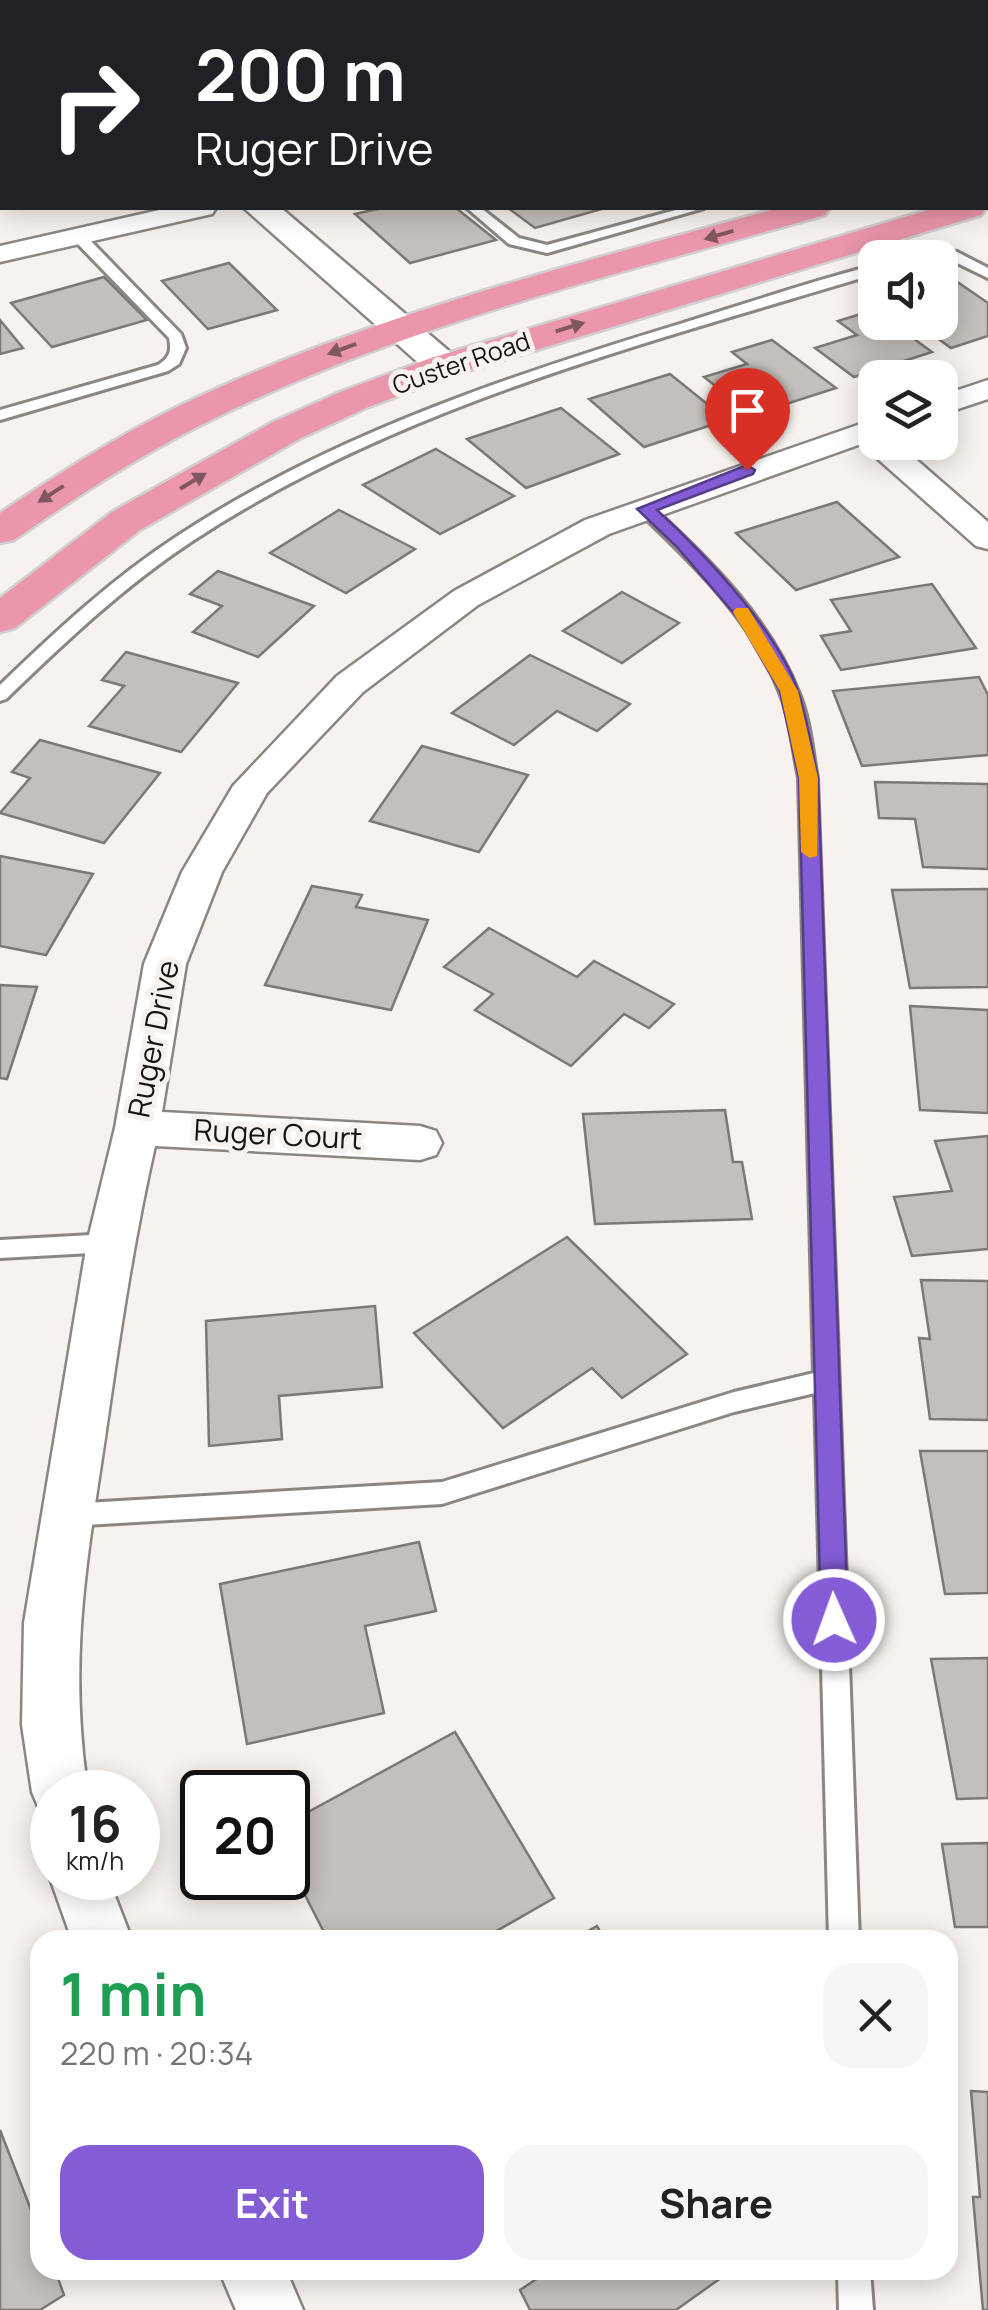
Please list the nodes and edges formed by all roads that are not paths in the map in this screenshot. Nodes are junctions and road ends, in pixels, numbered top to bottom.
1 (194, 210) edge
2 (263, 210) edge
3 (475, 210) edge
4 (689, 210) edge
5 (806, 210) edge
6 (962, 210) edge
7 (79, 237) junction
8 (0, 254) edge
9 (958, 254) edge
10 (858, 274) edge
11 (988, 274) edge
12 (401, 328) junction
13 (444, 366) junction
14 (988, 390) edge
15 (958, 400) edge
16 (0, 415) edge
17 (858, 441) edge
18 (899, 460) edge
19 (645, 509) junction
20 (0, 530) edge
21 (988, 539) edge
22 (0, 619) edge
23 (0, 695) edge
24 (137, 1128) junction
25 (420, 1143) dead end
26 (110, 1243) junction
27 (0, 1249) edge
28 (827, 1380) junction
29 (68, 1515) junction
30 (57, 1770) edge
31 (88, 1900) edge
32 (98, 1930) edge
33 (844, 1930) edge
34 (256, 2280) edge
35 (854, 2280) edge
36 (270, 2310) edge
37 (856, 2310) edge

1 - 7 street
2 - 12 street
3 - 4 lane
5 -> 12 main road, Custer Road
13 -> 6 main road, Custer Road
7 - 8 street
7 - 16 lane
9 - 11 lane
10 - 23 lane
12 - 13 street
12 -> 20 main road, Custer Road
22 -> 13 main road, Custer Road
14 - 15 street
17 - 19 street, Ruger Drive
18 - 21 street
19 - 24 street, Ruger Drive
19 - 28 lane
24 - 25 street, Ruger Court
24 - 26 street, Ruger Drive
26 - 27 lane
26 - 29 street, Ruger Drive
28 - 29 lane
28 - 33 lane
29 - 30 street, Ruger Drive
31 - 32 street
34 - 36 street
35 - 37 lane

